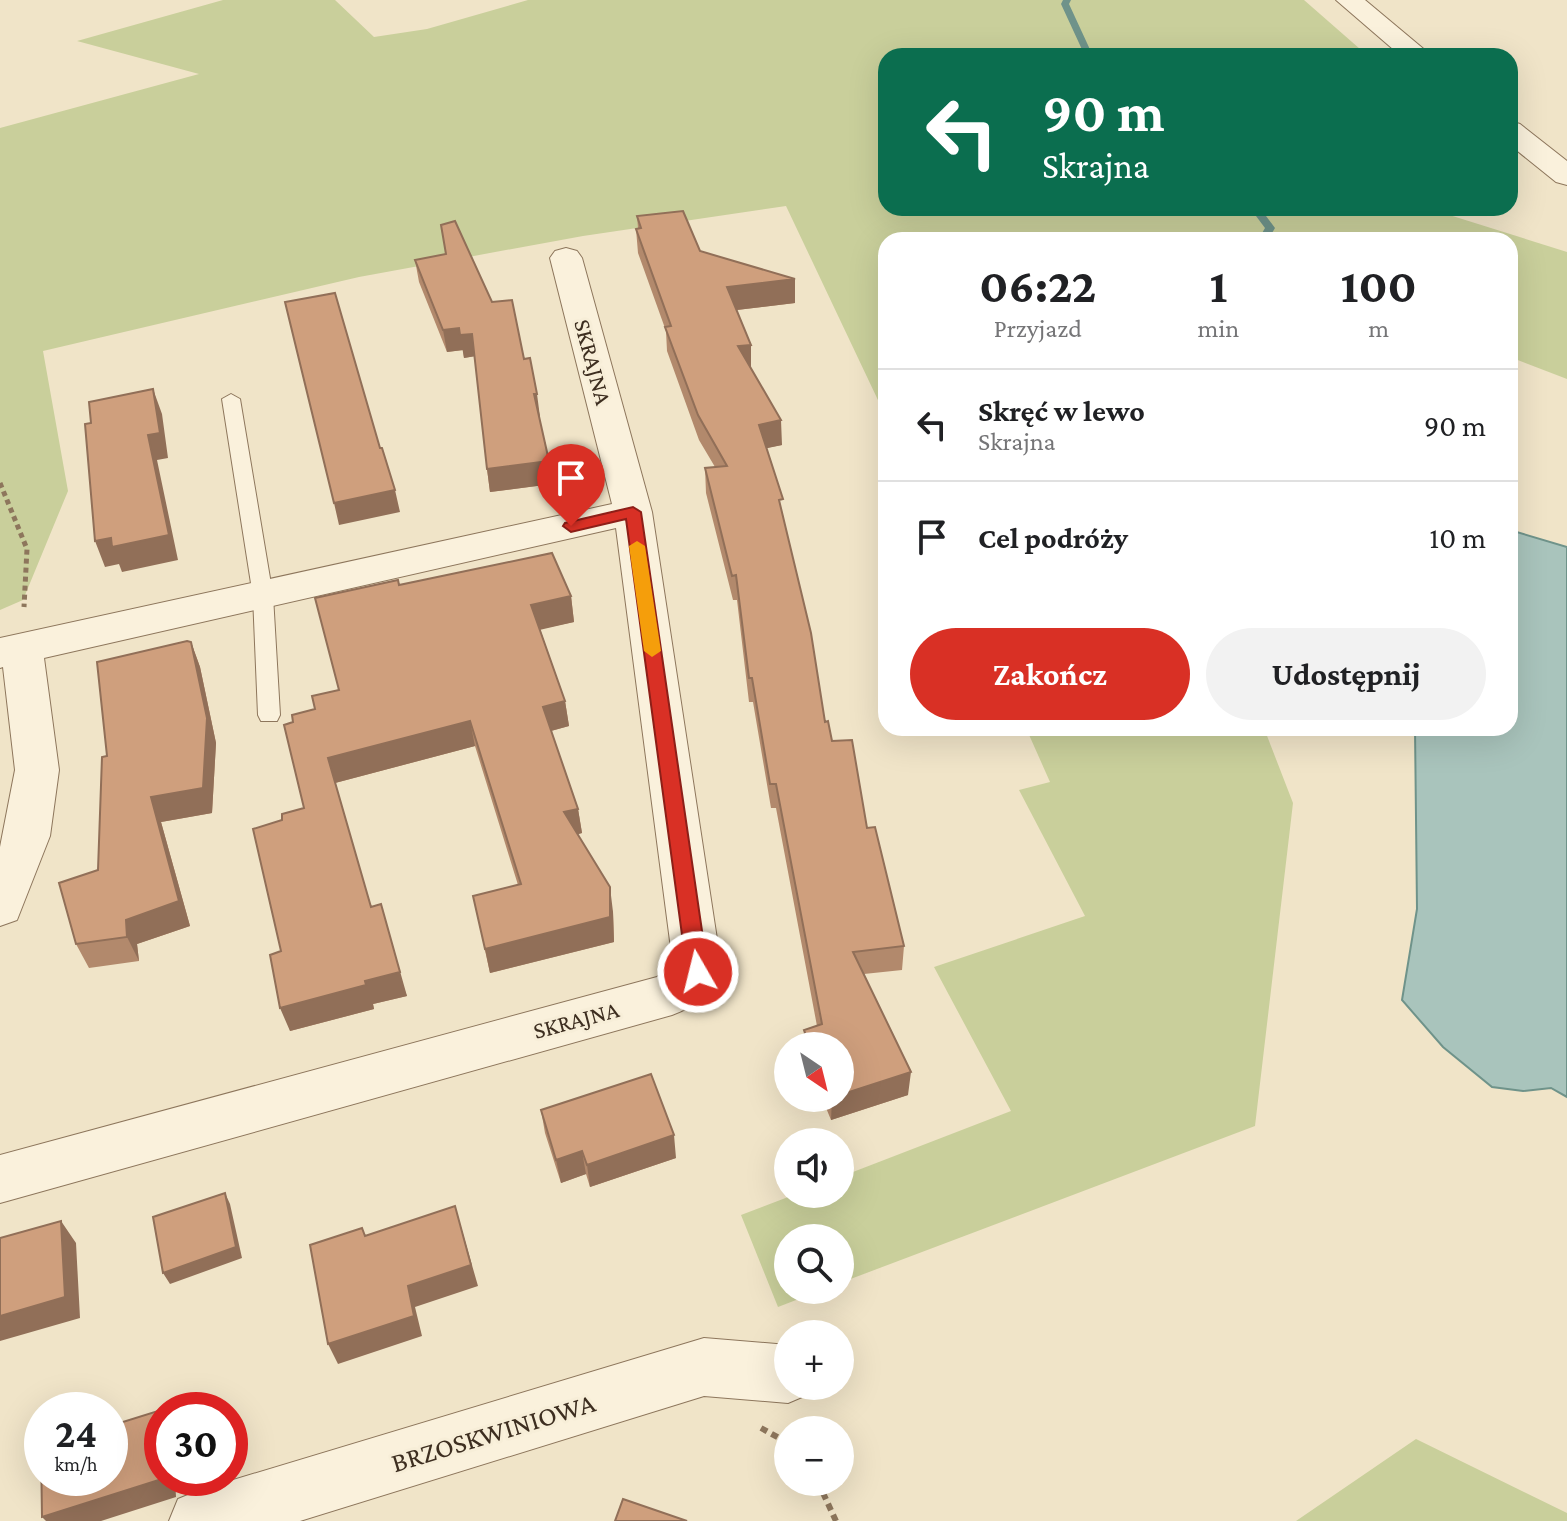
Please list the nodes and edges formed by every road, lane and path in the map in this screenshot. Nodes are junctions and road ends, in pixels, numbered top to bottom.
1 (1349, 0) edge
2 (1408, 48) edge
3 (1518, 136) edge
4 (1567, 176) edge
5 (566, 258) dead end
6 (231, 399) dead end
7 (0, 483) edge
8 (633, 512) junction
9 (263, 596) junction
10 (11, 651) edge
11 (269, 715) dead end
12 (0, 907) edge
13 (0, 1179) edge
14 (774, 1373) edge
15 (824, 1496) edge
16 (200, 1521) edge
17 (836, 1521) edge

1 - 2 street
3 - 4 street
5 - 8 street, SKRAJNA
6 - 9 lane
7 - 10 path
8 - 9 street
8 - 13 street, SKRAJNA
9 - 10 street
9 - 11 lane
10 - 12 street
14 - 16 street, BRZOSKWINIOWA
15 - 17 path

